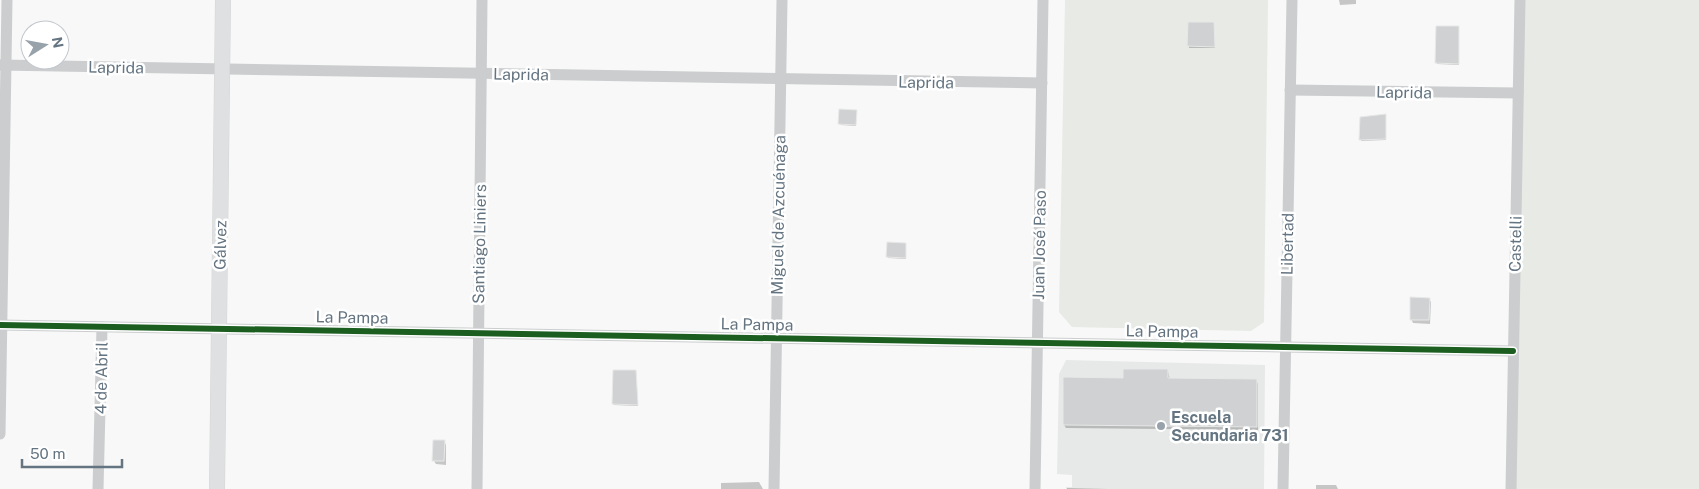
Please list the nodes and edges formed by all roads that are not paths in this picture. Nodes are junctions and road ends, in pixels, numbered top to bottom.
1 (7, 0) edge
2 (223, 0) edge
3 (482, 0) edge
4 (782, 0) edge
5 (1043, 0) edge
6 (1292, 0) edge
7 (1520, 0) edge
8 (3, 65) edge
9 (222, 69) junction
10 (481, 74) junction
11 (781, 79) junction
12 (1042, 84) junction
13 (1290, 90) junction
14 (1518, 93) junction
15 (1, 325) edge
16 (102, 327) junction
17 (219, 328) junction
18 (478, 333) junction
19 (776, 338) junction
20 (1037, 342) junction
21 (1285, 348) junction
22 (1514, 351) junction
23 (0, 434) edge
24 (98, 489) edge
25 (216, 489) edge
26 (477, 489) edge
27 (774, 489) edge
28 (1034, 489) edge
29 (1283, 489) edge
30 (1511, 489) edge

1 - 8 street
2 - 9 main road, Gálvez
3 - 10 street, Santiago Liniers
4 - 11 street, Miguel de Azcuénaga
5 - 12 street, Juan José Paso
6 - 13 street, Libertad
7 - 14 street, Castelli
8 - 9 street, Laprida
8 - 15 street
9 - 10 street, Laprida
9 - 17 main road, Gálvez
10 - 11 street, Laprida
10 - 18 street, Santiago Liniers
11 - 12 street, Laprida
11 - 19 street, Miguel de Azcuénaga
12 - 20 street, Juan José Paso
13 - 14 street, Laprida
13 - 21 street, Libertad
14 - 22 street, Castelli
15 - 16 street, La Pampa
15 - 23 street
16 - 17 street, La Pampa
16 - 24 street, 4 de Abril
17 - 18 street, La Pampa
17 - 25 main road, Gálvez
18 - 19 street, La Pampa
18 - 26 street, Santiago Liniers
19 - 20 street, La Pampa
19 - 27 street, Miguel de Azcuénaga
20 - 21 street, La Pampa
20 - 28 street, Juan José Paso
21 - 22 street, La Pampa
21 - 29 street, Libertad
22 - 30 street, Castelli

